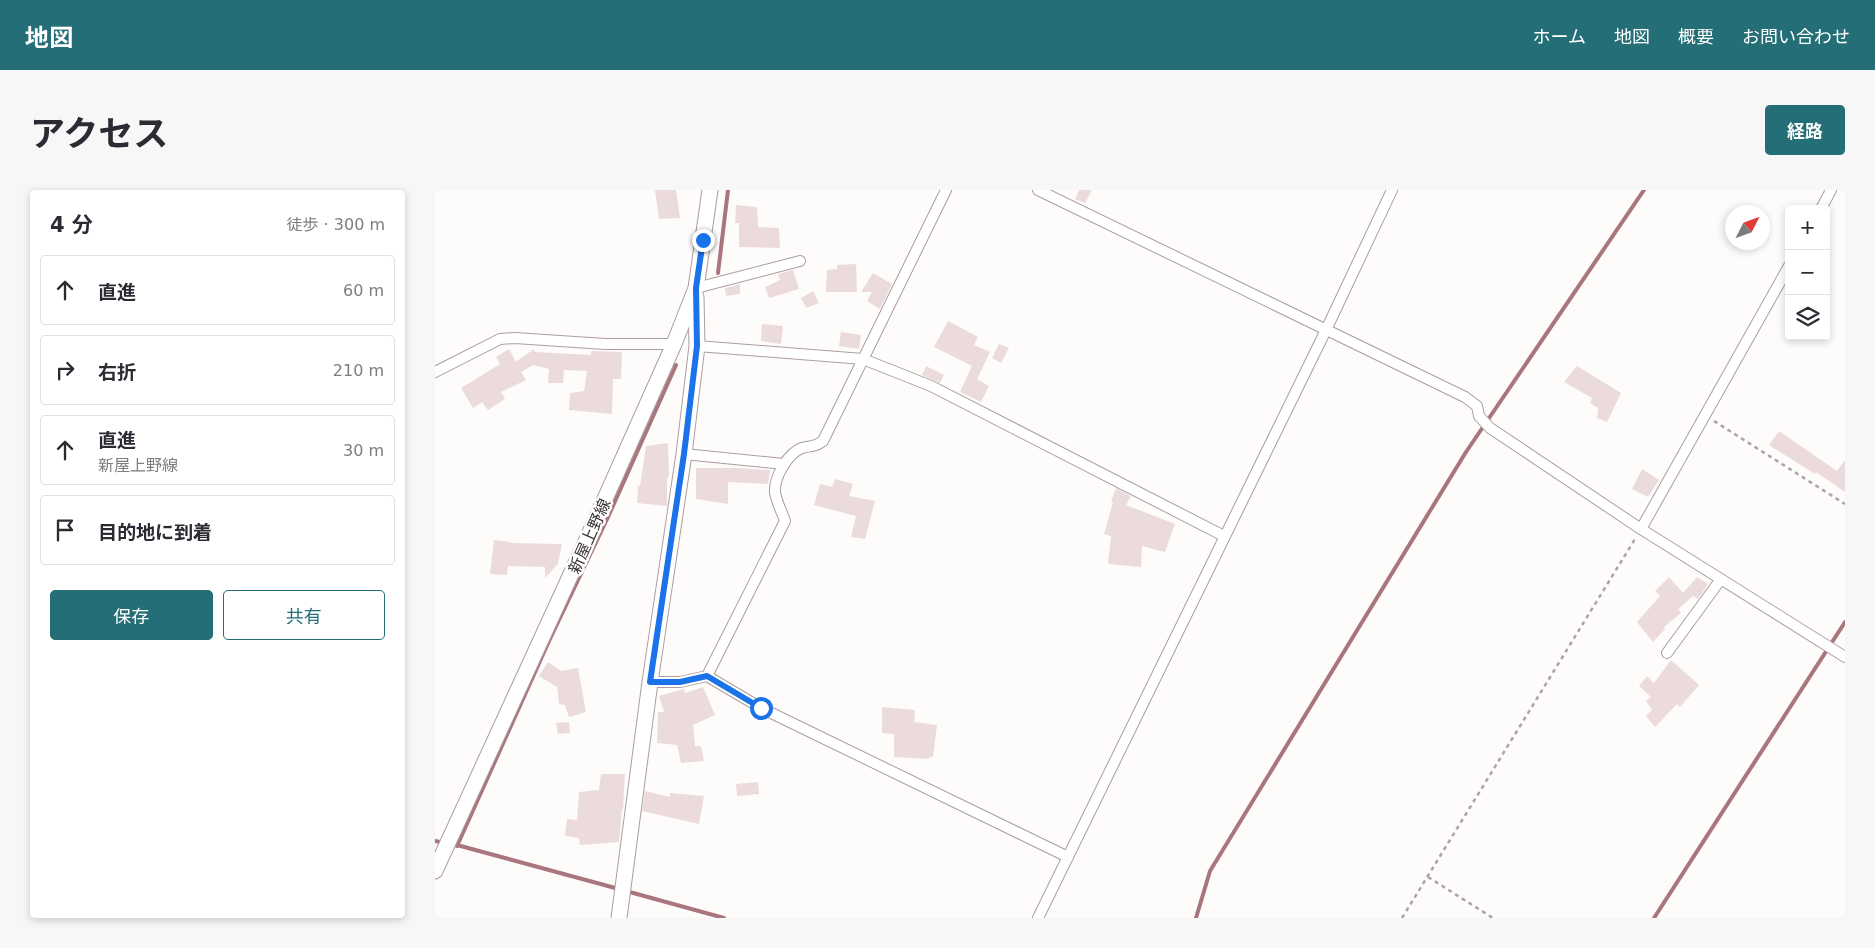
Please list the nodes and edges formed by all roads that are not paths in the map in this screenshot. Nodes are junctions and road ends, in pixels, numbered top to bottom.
1 (710, 190) edge
2 (946, 190) edge
3 (1037, 190) edge
4 (1392, 190) edge
5 (1831, 190) edge
6 (1823, 205) edge
7 (800, 261) dead end
8 (1785, 273) edge
9 (696, 288) junction
10 (1326, 330) junction
11 (674, 344) junction
12 (697, 346) junction
13 (863, 359) junction
14 (435, 372) edge
15 (684, 454) junction
16 (784, 464) junction
17 (1641, 529) junction
18 (1225, 536) junction
19 (1721, 579) junction
20 (1667, 653) dead end
21 (1845, 657) edge
22 (707, 676) junction
23 (650, 682) junction
24 (1068, 857) junction
25 (435, 871) edge
26 (619, 918) edge
27 (1038, 918) edge

1 - 9 main road, 新屋上野線
2 - 13 street
3 - 10 street
4 - 10 street
5 - 6 street
7 - 9 street
8 - 17 street
9 - 11 main road, 新屋上野線
9 - 12 main road
10 - 17 street
10 - 18 street
11 - 14 street
11 - 25 main road, 新屋上野線
12 - 13 street
12 - 15 main road
13 - 16 street
13 - 18 street
15 - 16 street
15 - 23 main road
16 - 22 street
17 - 19 street
18 - 24 street
19 - 20 street
19 - 21 street
22 - 23 street
22 - 24 street
23 - 26 main road
24 - 27 street

